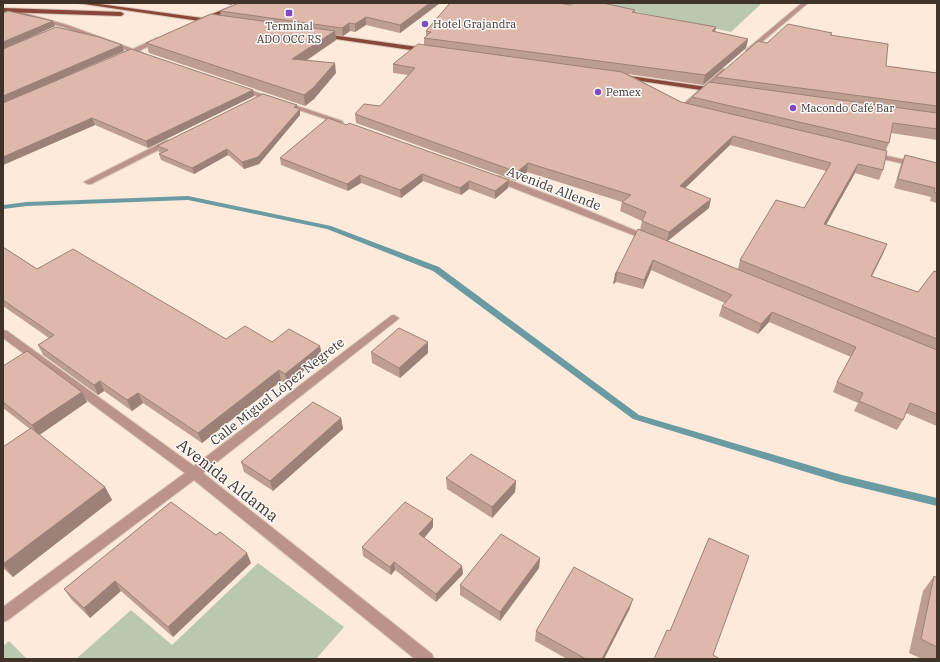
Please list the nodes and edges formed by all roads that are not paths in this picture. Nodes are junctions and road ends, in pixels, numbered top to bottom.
1 (80, 3) edge
2 (245, 3) edge
3 (805, 3) edge
4 (3, 10) edge
5 (14, 12) junction
6 (163, 15) junction
7 (202, 20) junction
8 (218, 22) edge
9 (65, 26) junction
10 (188, 26) edge
11 (52, 32) edge
12 (168, 35) edge
13 (320, 36) edge
14 (430, 51) edge
15 (130, 53) junction
16 (745, 54) edge
17 (148, 56) edge
18 (733, 64) edge
19 (620, 76) joint
20 (234, 86) edge
21 (638, 87) edge
22 (703, 89) junction
23 (718, 91) edge
24 (263, 96) junction
25 (249, 103) edge
26 (682, 108) edge
27 (346, 125) edge
28 (179, 137) edge
29 (867, 152) edge
30 (937, 169) edge
31 (488, 175) edge
32 (88, 182) dead end
33 (658, 242) edge
34 (394, 318) dead end
35 (3, 333) edge
36 (194, 473) junction
37 (3, 615) edge
38 (427, 659) edge

1 - 6 main road
2 - 7 main road
3 - 16 street
4 - 5 main road
5 - 6 main road
5 - 9 street
6 - 7 main road
7 - 8 main road
7 - 10 street
9 - 11 street
9 - 15 street
12 - 15 street
13 - 14 main road
15 - 17 street
18 - 22 street
19 - 21 street
19 - 22 main road
20 - 24 street
22 - 23 main road
22 - 26 street
24 - 25 street
24 - 27 street
28 - 32 street
29 - 30 street
31 - 33 street, Avenida Allende
34 - 36 street, Calle Miguel López Negrete
35 - 36 street, Avenida Aldama
36 - 37 street, Calle Miguel López Negrete
36 - 38 street, Avenida Aldama

